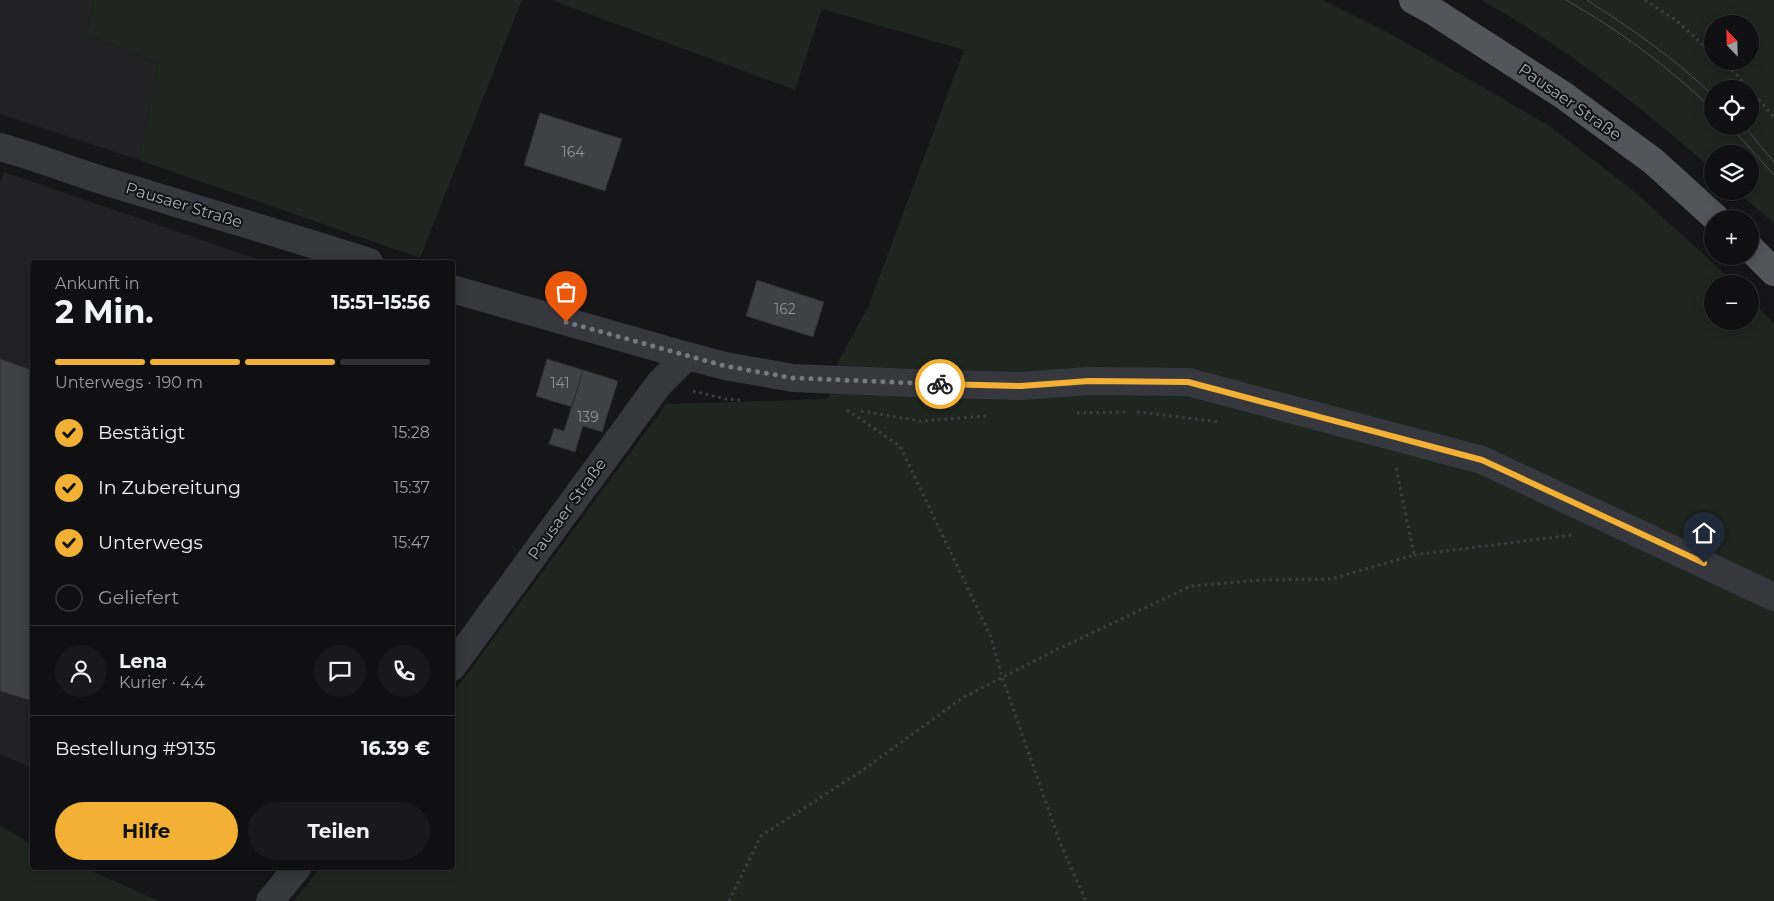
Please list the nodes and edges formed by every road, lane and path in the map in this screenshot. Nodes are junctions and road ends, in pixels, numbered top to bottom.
1 (1413, 0) edge
2 (1645, 0) edge
3 (1704, 46) edge
4 (1731, 70) edge
5 (1741, 80) edge
6 (1759, 100) edge
7 (1774, 117) edge
8 (0, 146) edge
9 (1707, 210) edge
10 (1759, 257) edge
11 (363, 260) edge
12 (1774, 272) edge
13 (455, 290) edge
14 (687, 356) junction
15 (659, 384) junction
16 (746, 400) dead end
17 (1073, 413) dead end
18 (987, 416) dead end
19 (1222, 422) dead end
20 (1404, 466) dead end
21 (1574, 534) dead end
22 (1414, 555) junction
23 (1774, 597) edge
24 (455, 663) edge
25 (1002, 677) junction
26 (295, 870) edge
27 (270, 901) edge
28 (729, 901) edge
29 (1086, 901) edge

1 - 9 main road, Pausaer Straße
2 - 3 path
4 - 5 path
6 - 7 path
8 - 11 street, Pausaer Straße
10 - 12 main road
13 - 14 street
14 - 15 street, Pausaer Straße
14 - 23 street
15 - 16 path
15 - 24 street, Pausaer Straße
17 - 19 path
18 - 25 path
20 - 22 path
21 - 22 path
22 - 25 path
25 - 28 path
25 - 29 path
26 - 27 street

